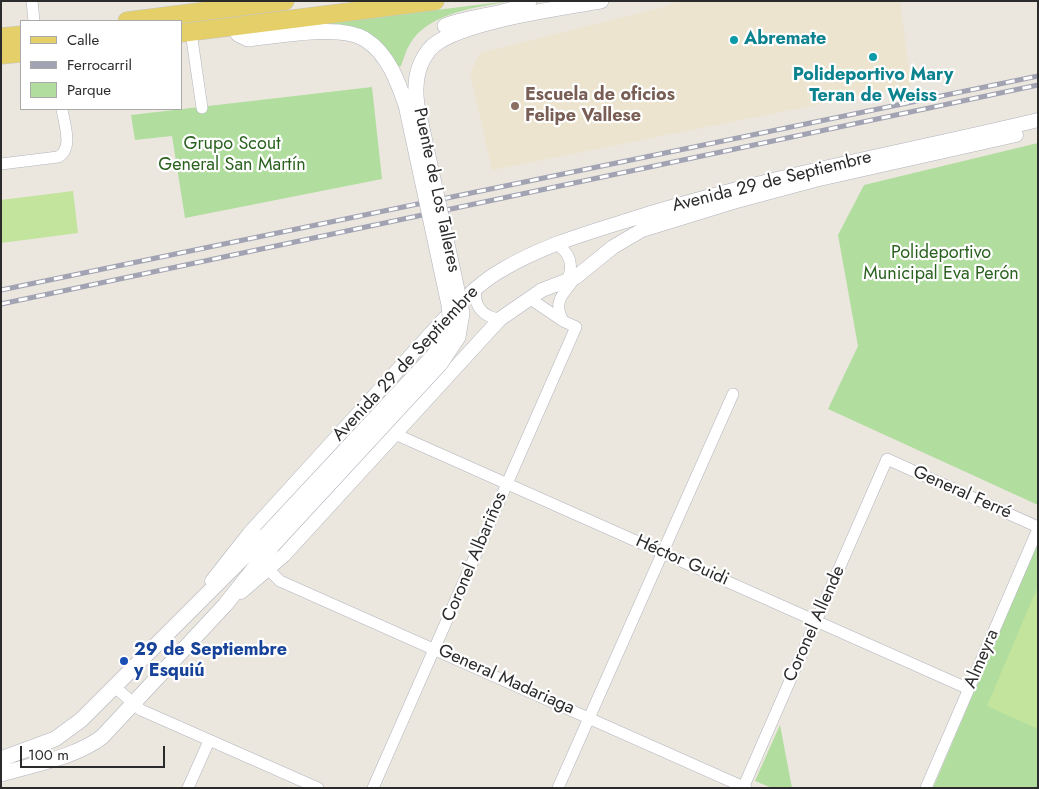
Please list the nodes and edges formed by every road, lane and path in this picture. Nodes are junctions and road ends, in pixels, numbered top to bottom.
1 (32, 1) edge
2 (285, 1) edge
3 (435, 1) edge
4 (602, 1) edge
5 (231, 4) edge
6 (524, 8) edge
7 (34, 20) edge
8 (133, 20) edge
9 (234, 26) junction
10 (186, 32) edge
11 (20, 35) edge
12 (1, 37) edge
13 (20, 53) edge
14 (1, 55) edge
15 (406, 105) junction
16 (202, 108) dead end
17 (62, 110) edge
18 (1038, 120) edge
19 (1038, 130) edge
20 (1, 164) edge
21 (554, 243) junction
22 (571, 279) junction
23 (476, 288) junction
24 (529, 298) junction
25 (500, 320) junction
26 (563, 321) junction
27 (733, 394) dead end
28 (395, 434) junction
29 (887, 460) joint
30 (506, 483) junction
31 (1038, 528) edge
32 (269, 540) junction
33 (662, 552) junction
34 (268, 569) junction
35 (225, 605) junction
36 (193, 606) junction
37 (816, 621) junction
38 (435, 649) junction
39 (116, 688) junction
40 (969, 689) junction
41 (133, 704) junction
42 (588, 717) junction
43 (209, 741) junction
44 (1, 759) edge
45 (1, 774) edge
46 (744, 787) edge
47 (188, 788) edge
48 (318, 788) edge
49 (373, 788) edge
50 (558, 788) edge
51 (926, 788) edge

1 - 7 street
2 - 5 main road
3 - 9 main road
4 - 6 main road, Puente de Los Talleres
5 - 8 main road
5 - 9 street
6 - 15 main road, Puente de Los Talleres
6 - 32 main road, Puente de Los Talleres, bridge
9 - 10 main road
9 - 15 main road, Puente de Los Talleres
10 - 16 street
11 - 12 main road
13 - 14 main road
15 - 32 main road, Puente de Los Talleres, bridge
17 - 20 street
18 - 21 street, Avenida 29 de Septiembre
19 - 22 street, Avenida 29 de Septiembre
21 - 22 street
21 - 23 street, Avenida 29 de Septiembre
22 - 24 street, Avenida 29 de Septiembre
22 - 26 street
23 - 25 street
23 - 36 street, Avenida 29 de Septiembre
24 - 25 street, Avenida 29 de Septiembre
24 - 26 street
25 - 28 street, Avenida 29 de Septiembre
26 - 30 street, Coronel Albariños
27 - 33 street
28 - 30 street, Héctor Guidi
28 - 34 street, Avenida 29 de Septiembre
29 - 31 street, General Ferré
29 - 37 street, Coronel Allende
30 - 33 street, Héctor Guidi
30 - 38 street, Coronel Albariños
31 - 40 street, Almeyra
32 - 35 main road, Puente de Los Talleres
32 - 36 main road, Puente de Los Talleres
33 - 37 street, Héctor Guidi
33 - 42 street
34 - 35 street, Avenida 29 de Septiembre
34 - 38 street, General Madariaga
35 - 41 main road, Avenida 29 de Septiembre
36 - 39 main road, Avenida 29 de Septiembre
37 - 40 street, Héctor Guidi
37 - 46 street, Coronel Allende
38 - 42 street, General Madariaga
38 - 49 street, Coronel Albariños
39 - 41 street
39 - 44 main road, Avenida 29 de Septiembre
40 - 51 street, Almeyra
41 - 43 street
41 - 45 main road, Avenida 29 de Septiembre
42 - 46 street, General Madariaga
42 - 50 street
43 - 47 street
43 - 48 street

